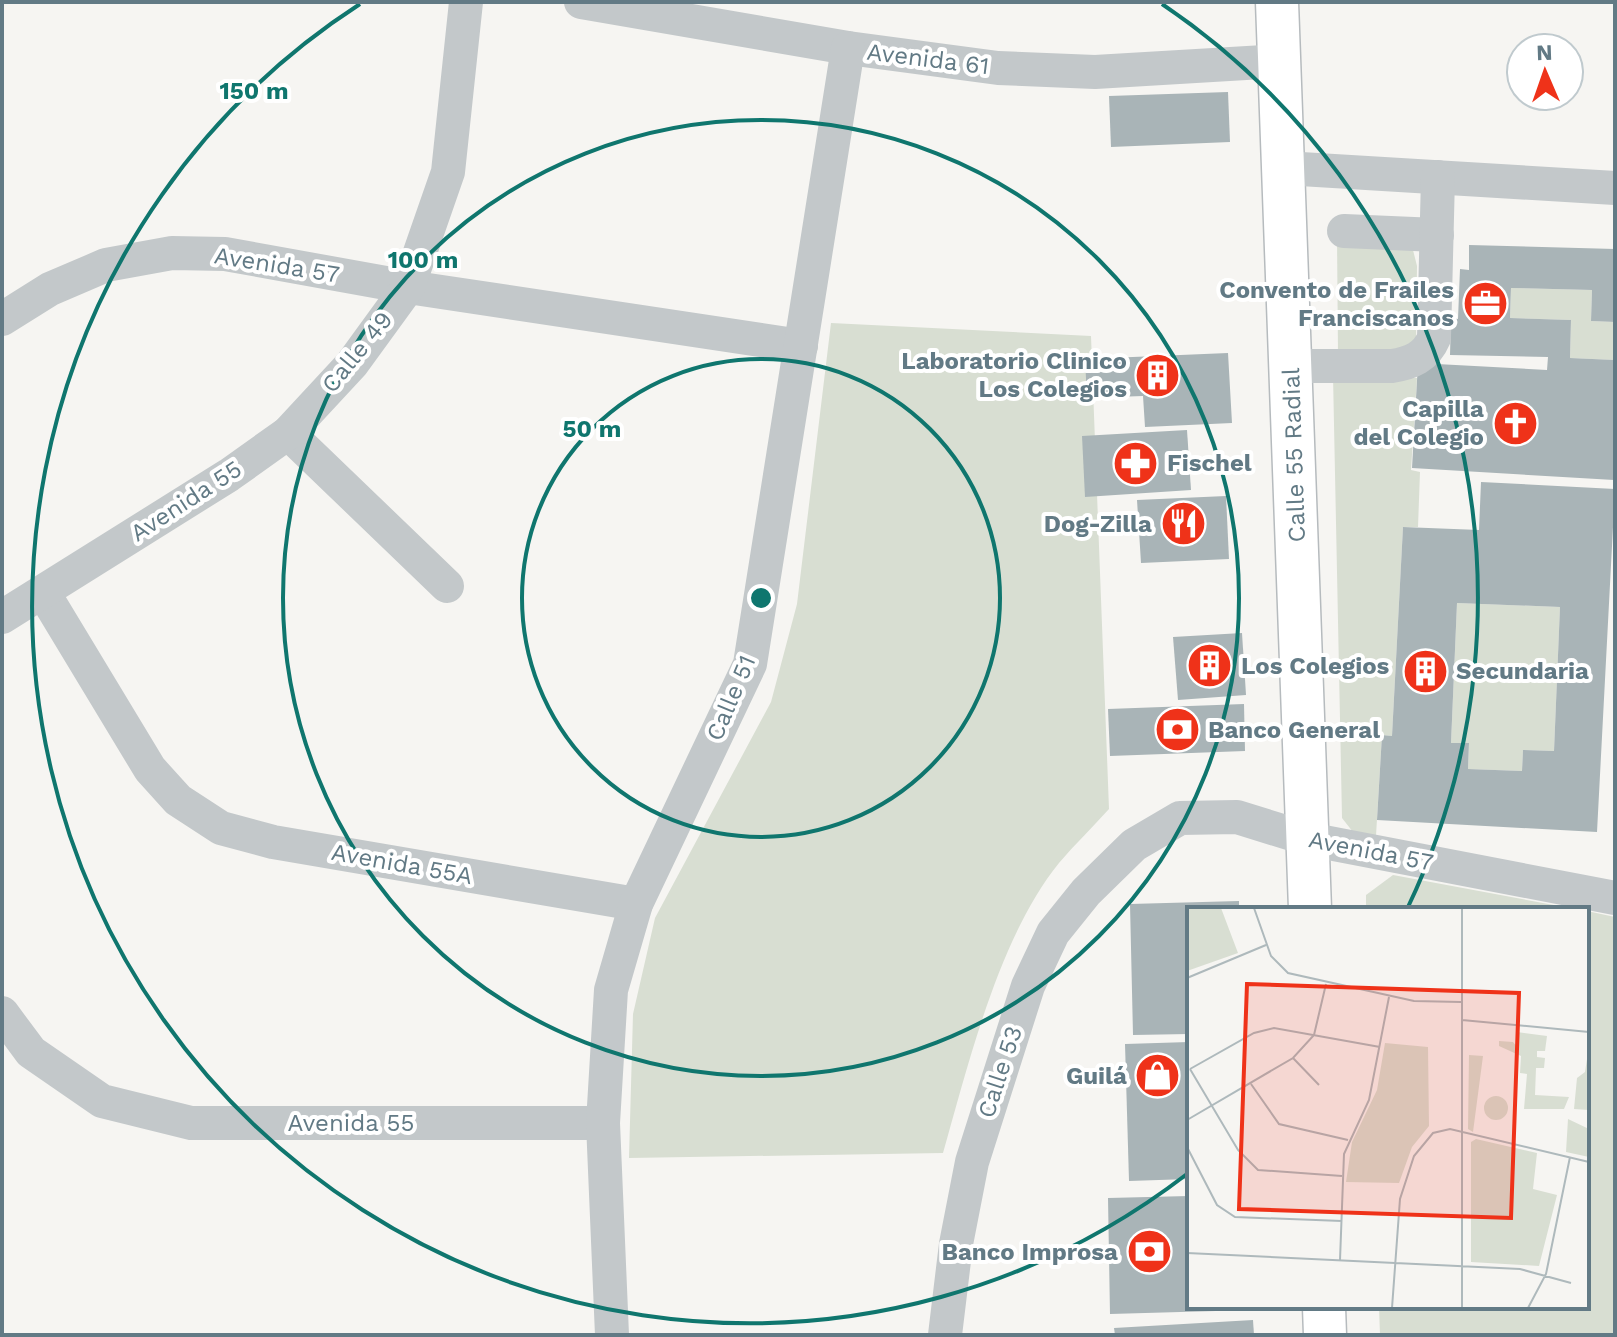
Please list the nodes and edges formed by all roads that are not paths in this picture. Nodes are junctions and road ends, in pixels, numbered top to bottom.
1 (466, 2) edge
2 (581, 2) edge
3 (1277, 2) edge
4 (848, 48) junction
5 (1279, 61) junction
6 (1284, 168) junction
7 (1438, 177) junction
8 (1615, 188) edge
9 (1344, 231) dead end
10 (1437, 235) junction
11 (408, 287) junction
12 (2, 319) edge
13 (801, 346) junction
14 (1291, 366) junction
15 (288, 433) junction
16 (447, 586) dead end
17 (43, 592) junction
18 (2, 617) edge
19 (1308, 839) junction
20 (1134, 845) joint
21 (1615, 898) edge
22 (636, 904) junction
23 (1310, 907) edge
24 (2, 1013) edge
25 (603, 1123) junction
26 (1324, 1309) edge
27 (612, 1335) edge
28 (945, 1335) edge
29 (1325, 1335) edge

1 - 11 street, Calle 49
2 - 4 street, Avenida 61
3 - 5 main road, Calle 55 Radial
4 - 5 street, Avenida 61
4 - 13 street, Calle 51
5 - 6 main road, Calle 55 Radial
6 - 7 street
6 - 14 main road, Calle 55 Radial
7 - 8 street
7 - 10 street
9 - 10 street
10 - 14 street
11 - 12 street, Avenida 57
11 - 13 street, Avenida 57
11 - 15 street, Calle 49
13 - 22 street, Calle 51
14 - 19 main road, Calle 55 Radial
15 - 16 street
15 - 17 street, Avenida 55
17 - 18 street, Avenida 55
17 - 22 street, Avenida 55A
19 - 20 street, Avenida 57
19 - 21 street, Avenida 57
19 - 23 main road, Calle 55 Radial
20 - 28 street, Calle 53
22 - 25 street, Calle 51
24 - 25 street, Avenida 55
25 - 27 street, Calle 51
26 - 29 main road

